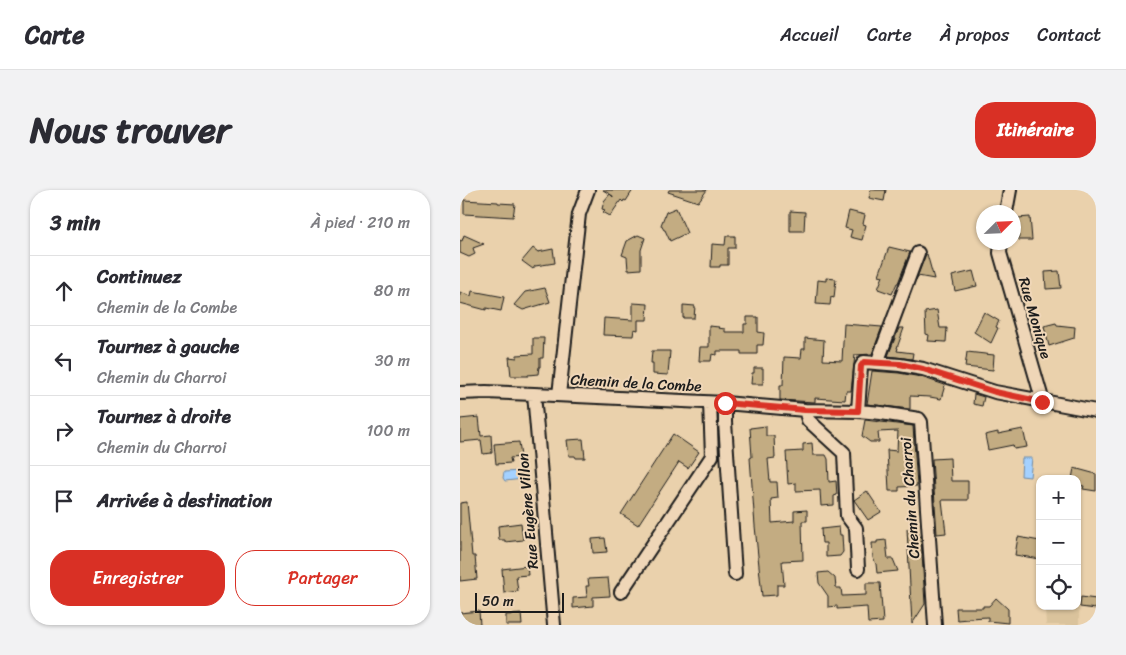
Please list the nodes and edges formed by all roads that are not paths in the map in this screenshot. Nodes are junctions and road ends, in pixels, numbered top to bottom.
1 (588, 190) edge
2 (1010, 190) edge
3 (1007, 205) edge
4 (1000, 250) edge
5 (918, 253) dead end
6 (877, 363) junction
7 (460, 393) edge
8 (534, 394) junction
9 (559, 395) junction
10 (1042, 402) junction
11 (710, 403) junction
12 (725, 403) junction
13 (805, 410) junction
14 (858, 411) junction
15 (1096, 411) edge
16 (858, 569) dead end
17 (735, 574) dead end
18 (621, 592) dead end
19 (554, 625) edge
20 (935, 625) edge

1 - 9 street, Chemin de la Combe
2 - 3 street
4 - 10 street, Rue Monique
5 - 6 street
6 - 10 street
6 - 14 street
7 - 8 street
8 - 9 street
8 - 19 street, Rue Eugène Villon
9 - 11 street, Chemin de la Combe
10 - 15 street
11 - 12 street, Chemin de la Combe
11 - 18 street
12 - 13 street, Chemin de la Combe
12 - 17 street
13 - 14 street, Chemin de la Combe
13 - 16 street
14 - 20 street, Chemin du Charroi

